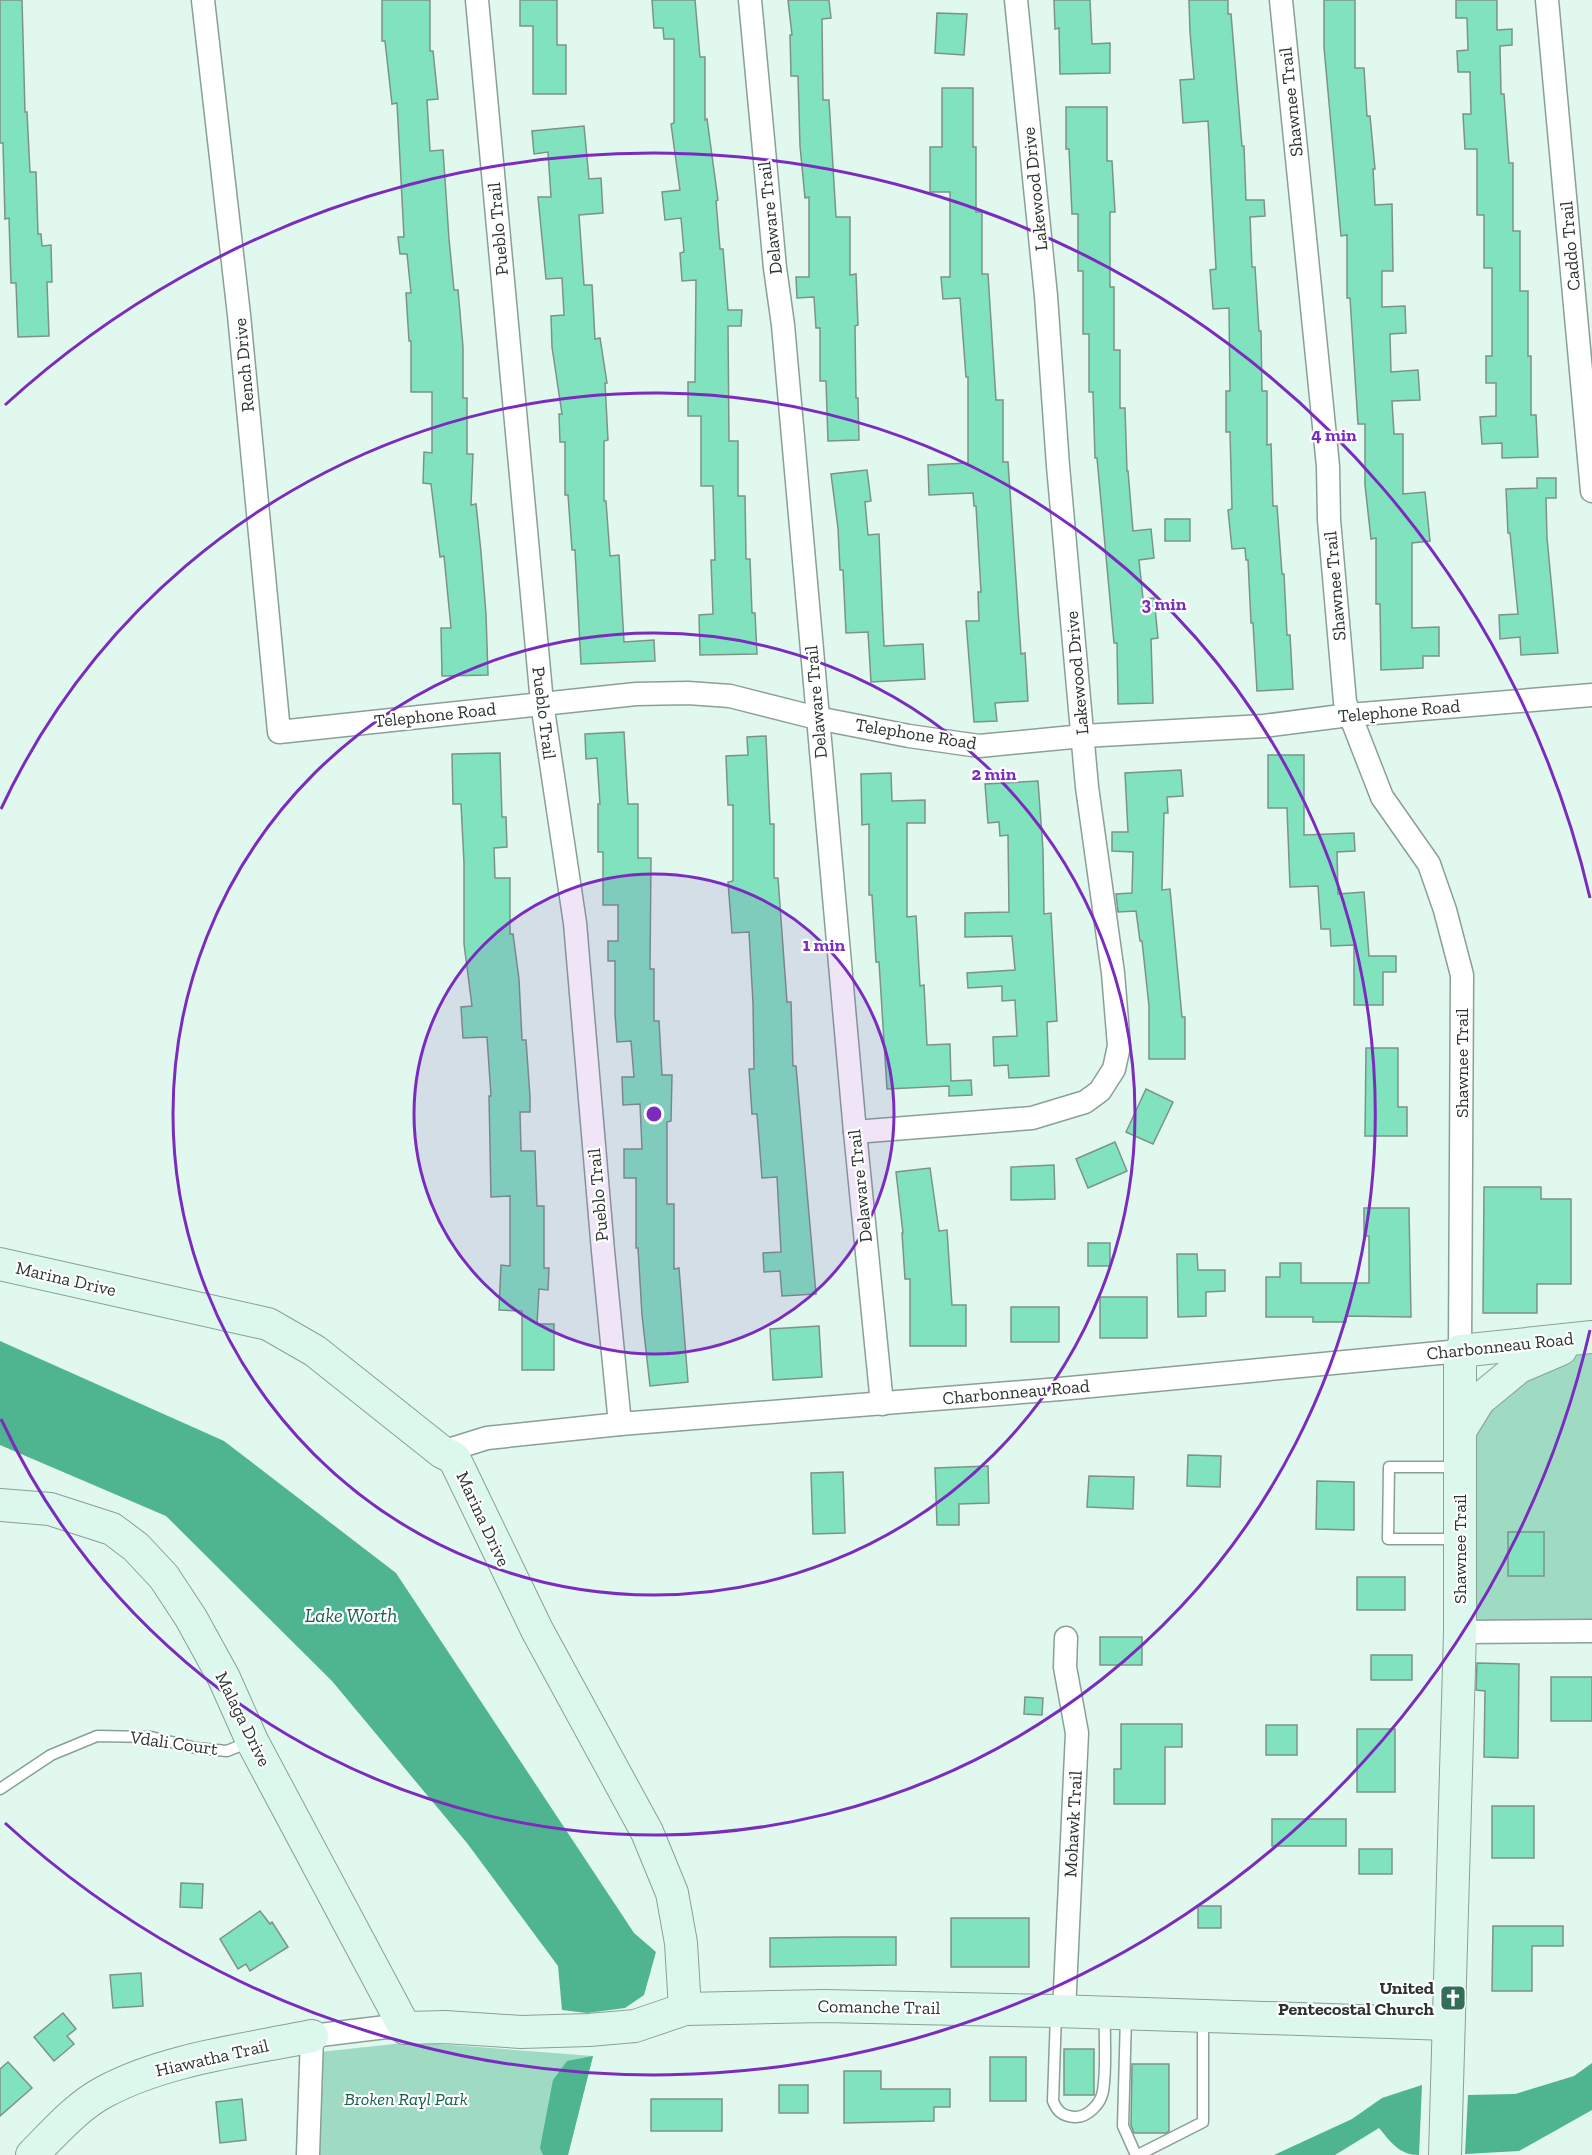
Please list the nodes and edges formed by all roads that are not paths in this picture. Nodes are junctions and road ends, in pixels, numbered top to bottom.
1 (203, 0) edge
2 (477, 0) edge
3 (750, 0) edge
4 (1016, 0) edge
5 (1281, 0) edge
6 (1547, 0) edge
7 (1592, 492) edge
8 (1592, 695) edge
9 (542, 703) junction
10 (1349, 715) junction
11 (817, 718) junction
12 (279, 732) joint
13 (1083, 736) junction
14 (855, 1132) junction
15 (0, 1264) edge
16 (1590, 1337) edge
17 (1460, 1351) junction
18 (882, 1404) junction
19 (620, 1424) junction
20 (1460, 1431) junction
21 (442, 1452) junction
22 (1461, 1467) junction
23 (0, 1505) edge
24 (1461, 1539) junction
25 (1592, 1631) edge
26 (1460, 1632) junction
27 (1066, 1638) dead end
28 (252, 1741) junction
29 (0, 1789) edge
30 (685, 2008) junction
31 (1060, 2011) junction
32 (1115, 2013) junction
33 (1203, 2016) junction
34 (1448, 2024) junction
35 (405, 2028) junction
36 (312, 2036) junction
37 (32, 2155) edge
38 (308, 2155) edge
39 (1137, 2155) edge
40 (1445, 2155) edge

1 - 12 street, Rench Drive
2 - 9 street, Pueblo Trail
3 - 11 street, Delaware Trail
4 - 13 street, Lakewood Drive
5 - 10 street, Shawnee Trail
6 - 7 street, Caddo Trail
8 - 10 street, Telephone Road
9 - 11 street, Telephone Road
9 - 12 street, Telephone Road
9 - 19 street, Pueblo Trail
10 - 13 street, Telephone Road
10 - 17 street, Shawnee Trail
11 - 13 street, Telephone Road
11 - 14 street, Delaware Trail
13 - 14 street, Lakewood Drive
14 - 18 street, Delaware Trail
15 - 21 street, Marina Drive
16 - 17 street, Charbonneau Road
16 - 20 street
17 - 18 street, Charbonneau Road
17 - 20 street, Shawnee Trail
18 - 19 street, Charbonneau Road
19 - 21 street, Charbonneau Road
20 - 22 street, Shawnee Trail
21 - 30 street, Marina Drive
22 - 24 street, Shawnee Trail
22 - 24 lane
23 - 28 street, Malaga Drive
24 - 26 street, Shawnee Trail
25 - 26 street
26 - 34 street, Shawnee Trail
27 - 31 street, Mohawk Trail
28 - 29 lane, Vdali Court
28 - 35 street, Malaga Drive
30 - 31 street, Comanche Trail
30 - 35 street, Comanche Trail
31 - 32 street, Comanche Trail
31 - 32 lane
32 - 33 street, Comanche Trail
32 - 39 lane
33 - 34 street, Comanche Trail
33 - 39 lane
34 - 40 street, Shawnee Trail
35 - 36 street, Comanche Trail
36 - 37 street, Hiawatha Trail
36 - 38 street

